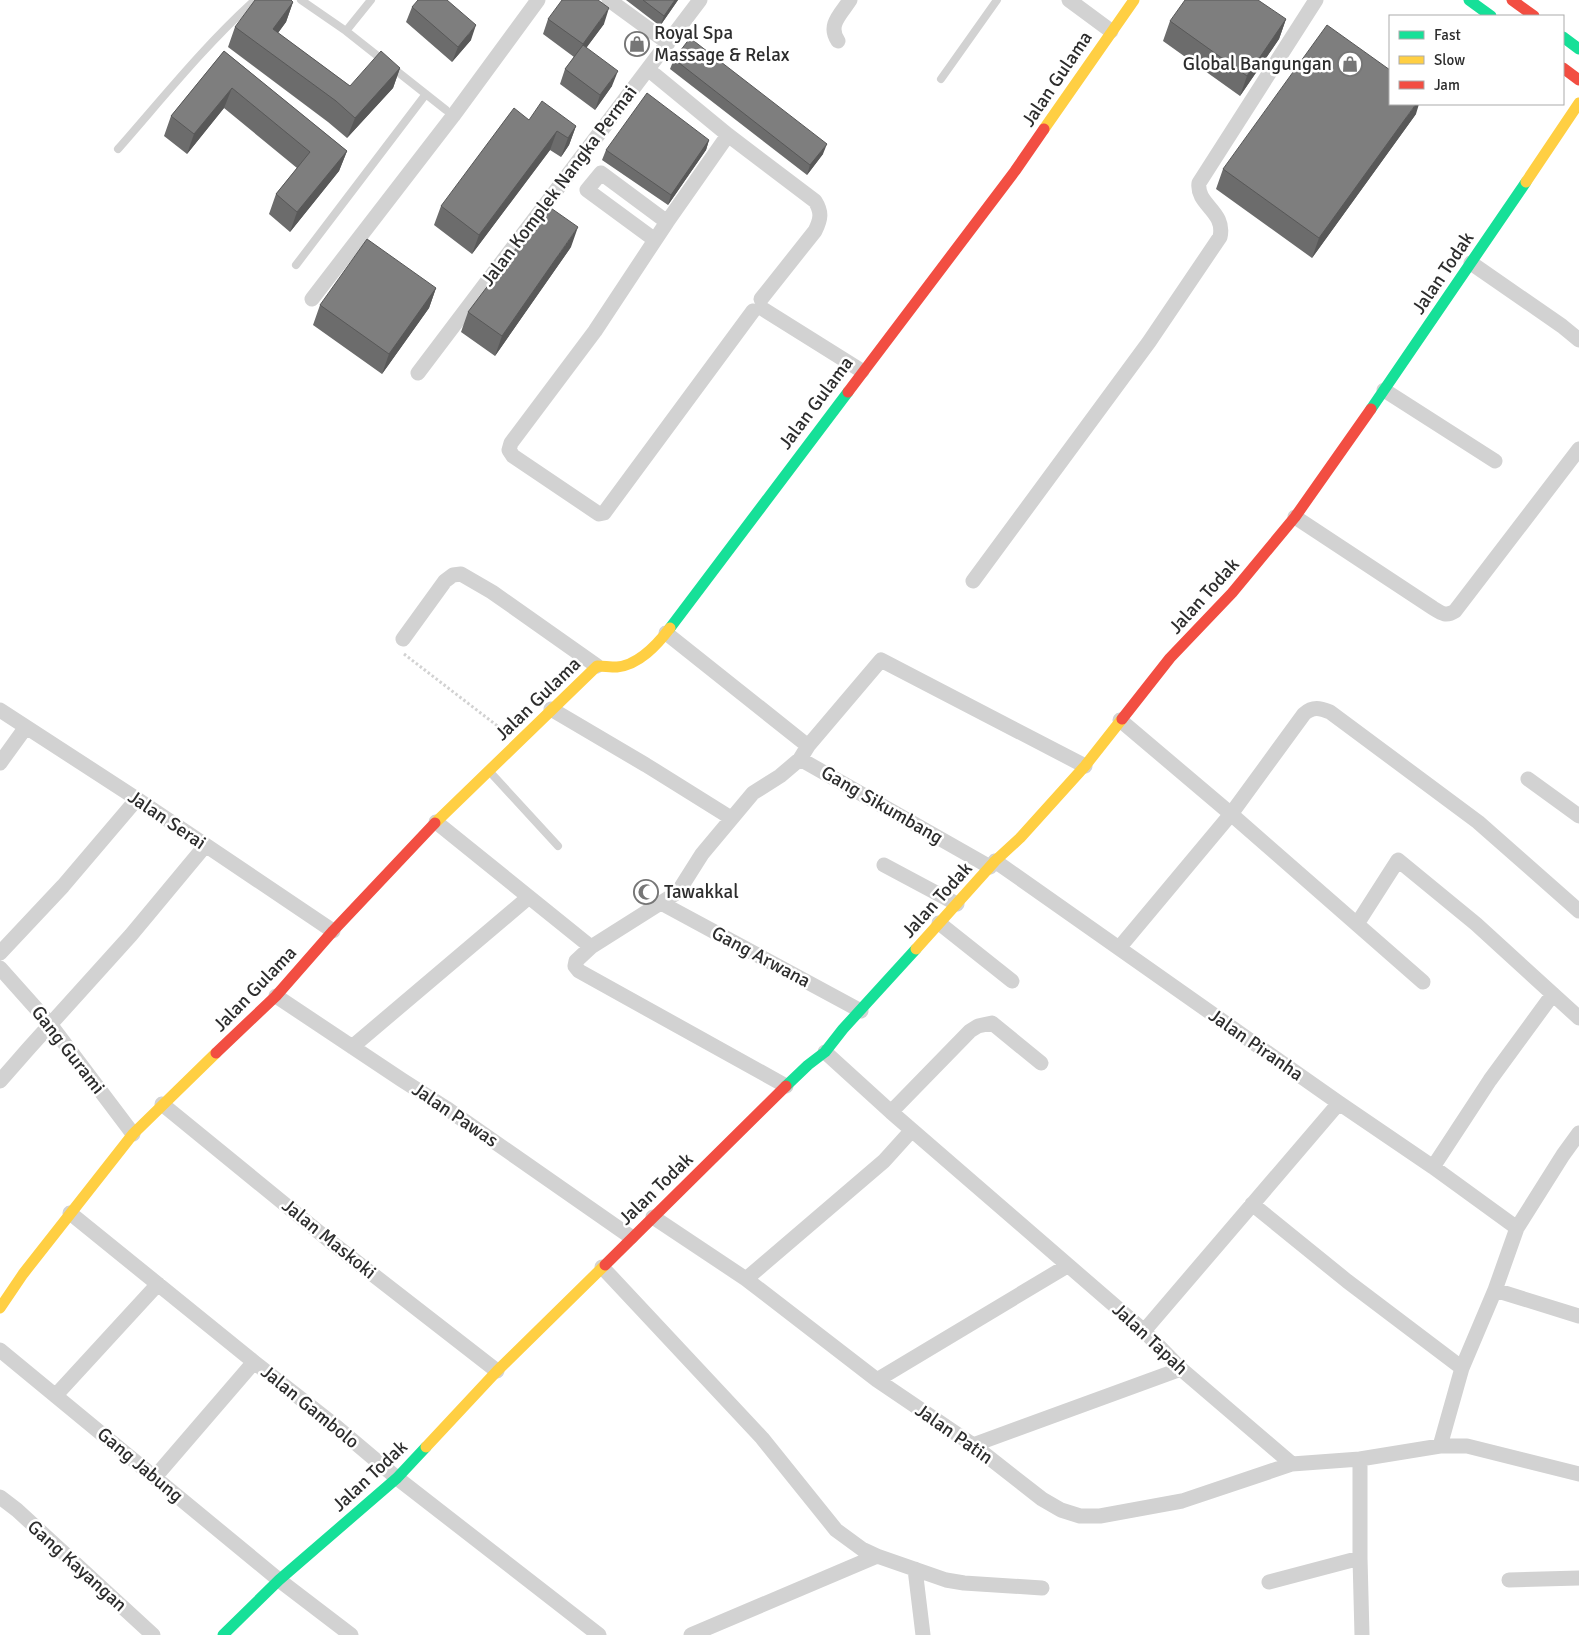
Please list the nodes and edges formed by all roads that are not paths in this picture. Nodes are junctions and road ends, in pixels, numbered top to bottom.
1 (255, 0) edge
2 (301, 0) edge
3 (371, 0) edge
4 (538, 0) edge
5 (609, 0) edge
6 (700, 0) edge
7 (850, 0) edge
8 (997, 0) edge
9 (1070, 0) edge
10 (1134, 0) edge
11 (1316, 0) edge
12 (1469, 0) edge
13 (1512, 0) edge
14 (1490, 15) edge
15 (1533, 15) edge
16 (346, 31) junction
17 (1111, 31) junction
18 (1564, 38) edge
19 (838, 40) dead end
20 (668, 44) junction
21 (1579, 49) edge
22 (1564, 69) edge
23 (655, 75) dead end
24 (940, 79) dead end
25 (1579, 80) edge
26 (426, 94) junction
27 (1579, 103) edge
28 (449, 113) junction
29 (728, 135) junction
30 (118, 149) dead end
31 (667, 222) junction
32 (655, 240) junction
33 (1470, 263) junction
34 (296, 265) dead end
35 (312, 299) dead end
36 (759, 306) junction
37 (1579, 340) edge
38 (862, 371) junction
39 (418, 373) dead end
40 (1384, 390) junction
41 (1579, 449) edge
42 (1495, 460) dead end
43 (1295, 517) junction
44 (973, 581) dead end
45 (666, 633) junction
46 (403, 638) road end
47 (597, 666) junction
48 (551, 709) junction
49 (0, 710) edge
50 (1120, 720) junction
51 (26, 727) junction
52 (808, 746) junction
53 (800, 759) junction
54 (0, 763) edge
55 (1085, 766) junction
56 (489, 771) junction
57 (1528, 779) dead end
58 (137, 799) junction
59 (1231, 814) junction
60 (1578, 814) edge
61 (731, 818) junction
62 (436, 822) junction
63 (205, 846) junction
64 (558, 846) dead end
65 (992, 864) junction
66 (884, 865) dead end
67 (528, 897) junction
68 (661, 903) junction
69 (957, 904) junction
70 (1579, 911) edge
71 (939, 923) junction
72 (1357, 924) junction
73 (333, 931) junction
74 (591, 947) junction
75 (1119, 948) junction
76 (0, 953) edge
77 (0, 968) edge
78 (1012, 981) dead end
79 (1424, 982) dead end
80 (1554, 994) junction
81 (276, 996) junction
82 (861, 1011) junction
83 (1579, 1018) edge
84 (50, 1024) junction
85 (352, 1047) junction
86 (825, 1052) junction
87 (1041, 1063) dead end
88 (0, 1081) edge
89 (786, 1086) junction
90 (1339, 1103) junction
91 (162, 1104) junction
92 (891, 1112) junction
93 (912, 1130) junction
94 (1579, 1133) edge
95 (134, 1134) junction
96 (1433, 1168) junction
97 (1252, 1204) junction
98 (70, 1213) junction
99 (653, 1216) junction
100 (1517, 1228) junction
101 (631, 1237) junction
102 (1067, 1266) junction
103 (602, 1267) junction
104 (746, 1279) junction
105 (158, 1284) junction
106 (1495, 1290) junction
107 (0, 1308) edge
108 (1579, 1316) edge
109 (1144, 1331) junction
110 (0, 1350) edge
111 (254, 1362) junction
112 (1462, 1368) junction
113 (1181, 1369) junction
114 (497, 1371) junction
115 (877, 1380) junction
116 (56, 1394) junction
117 (973, 1445) junction
118 (1440, 1446) junction
119 (1360, 1459) junction
120 (1292, 1464) junction
121 (1579, 1474) edge
122 (155, 1478) junction
123 (397, 1478) junction
124 (0, 1497) edge
125 (877, 1556) junction
126 (1360, 1558) junction
127 (914, 1569) junction
128 (1579, 1578) edge
129 (279, 1580) junction
130 (1509, 1580) dead end
131 (1269, 1582) dead end
132 (1042, 1588) dead end
133 (153, 1635) edge
134 (223, 1635) edge
135 (351, 1635) edge
136 (599, 1635) edge
137 (691, 1635) edge
138 (923, 1635) edge
139 (1362, 1635) edge

1 - 30 lane
2 - 16 lane
3 - 16 lane
4 - 28 street
5 - 20 street
6 - 20 street, Jalan Komplek Nangka Permai
7 - 19 street
8 - 24 lane
9 - 17 street
10 - 17 street, Jalan Gulama
11 - 44 street
12 - 14 street
13 - 15 street
16 - 26 lane
17 - 38 street, Jalan Gulama
18 - 21 street
20 - 39 street, Jalan Komplek Nangka Permai
22 - 25 street
23 - 29 street
26 - 28 lane
26 - 34 lane
27 - 33 street, Jalan Todak
28 - 35 street
29 - 31 street
29 - 36 street
31 - 32 street
31 - 32 street
32 - 36 street
33 - 37 street
33 - 40 street, Jalan Todak
36 - 38 street
38 - 45 street, Jalan Gulama
40 - 42 street
40 - 43 street, Jalan Todak
41 - 43 street
43 - 50 street, Jalan Todak
45 - 47 street, Jalan Gulama
45 - 52 street
46 - 47 street
47 - 48 street, Jalan Gulama
48 - 56 street, Jalan Gulama
48 - 61 street
49 - 51 street, Jalan Serai
50 - 55 street, Jalan Todak
50 - 59 street
51 - 54 street
51 - 58 street, Jalan Serai
52 - 53 street
52 - 55 street
53 - 61 street
53 - 65 street, Gang Sikumbang
55 - 65 street, Jalan Todak
56 - 62 street, Jalan Gulama
56 - 64 lane
57 - 60 street
58 - 63 street, Jalan Serai
58 - 76 street
59 - 70 street
59 - 72 street
59 - 75 street
61 - 68 street
62 - 67 street
62 - 73 street, Jalan Gulama
63 - 73 street, Jalan Serai
63 - 84 street
65 - 69 street, Jalan Todak
65 - 75 street, Jalan Piranha
66 - 69 street
67 - 74 street
67 - 85 street
68 - 74 street
68 - 82 street, Gang Arwana
69 - 71 street, Jalan Todak
71 - 78 street
71 - 82 street, Jalan Todak
72 - 79 street
72 - 80 street
73 - 81 street, Jalan Gulama
74 - 89 street
75 - 90 street, Jalan Piranha
77 - 84 street, Gang Gurami
80 - 83 street
80 - 96 street
81 - 85 street, Jalan Pawas
81 - 91 street, Jalan Gulama
82 - 86 street, Jalan Todak
84 - 88 street
84 - 95 street, Gang Gurami
85 - 101 street, Jalan Pawas
86 - 89 street, Jalan Todak
86 - 92 street, Jalan Tapah
87 - 92 street
89 - 99 street, Jalan Todak
90 - 96 street, Jalan Piranha
90 - 97 street
91 - 95 street, Jalan Gulama
91 - 114 street, Jalan Maskoki
92 - 93 street, Jalan Tapah
93 - 102 street, Jalan Tapah
93 - 104 street
94 - 100 street
95 - 98 street, Jalan Gulama
96 - 100 street, Jalan Piranha
97 - 109 street
97 - 112 street
98 - 105 street, Jalan Gambolo
98 - 107 street, Jalan Gulama
99 - 101 street, Jalan Todak
99 - 104 street, Jalan Patin
100 - 106 street
101 - 103 street, Jalan Todak
102 - 109 street, Jalan Tapah
102 - 115 street
103 - 114 street, Jalan Todak
103 - 125 street
104 - 115 street, Jalan Patin
105 - 111 street, Jalan Gambolo
105 - 116 street
106 - 108 street
106 - 112 street
109 - 113 street, Jalan Tapah
110 - 116 street, Gang Jabung
111 - 122 street
111 - 123 street, Jalan Gambolo
112 - 118 street
113 - 117 street
113 - 120 street, Jalan Tapah
114 - 123 street, Jalan Todak
115 - 117 street, Jalan Patin
116 - 122 street, Gang Jabung
117 - 120 street, Jalan Patin
118 - 119 street
118 - 121 street
119 - 120 street
119 - 126 street
122 - 129 street, Gang Jabung
123 - 129 street, Jalan Todak
123 - 136 street, Jalan Gambolo
124 - 133 street, Gang Kayangan
125 - 127 street
125 - 137 street
126 - 131 street
126 - 139 street
127 - 132 street
127 - 138 street
128 - 130 street
129 - 134 street, Jalan Todak
129 - 135 street, Gang Jabung

